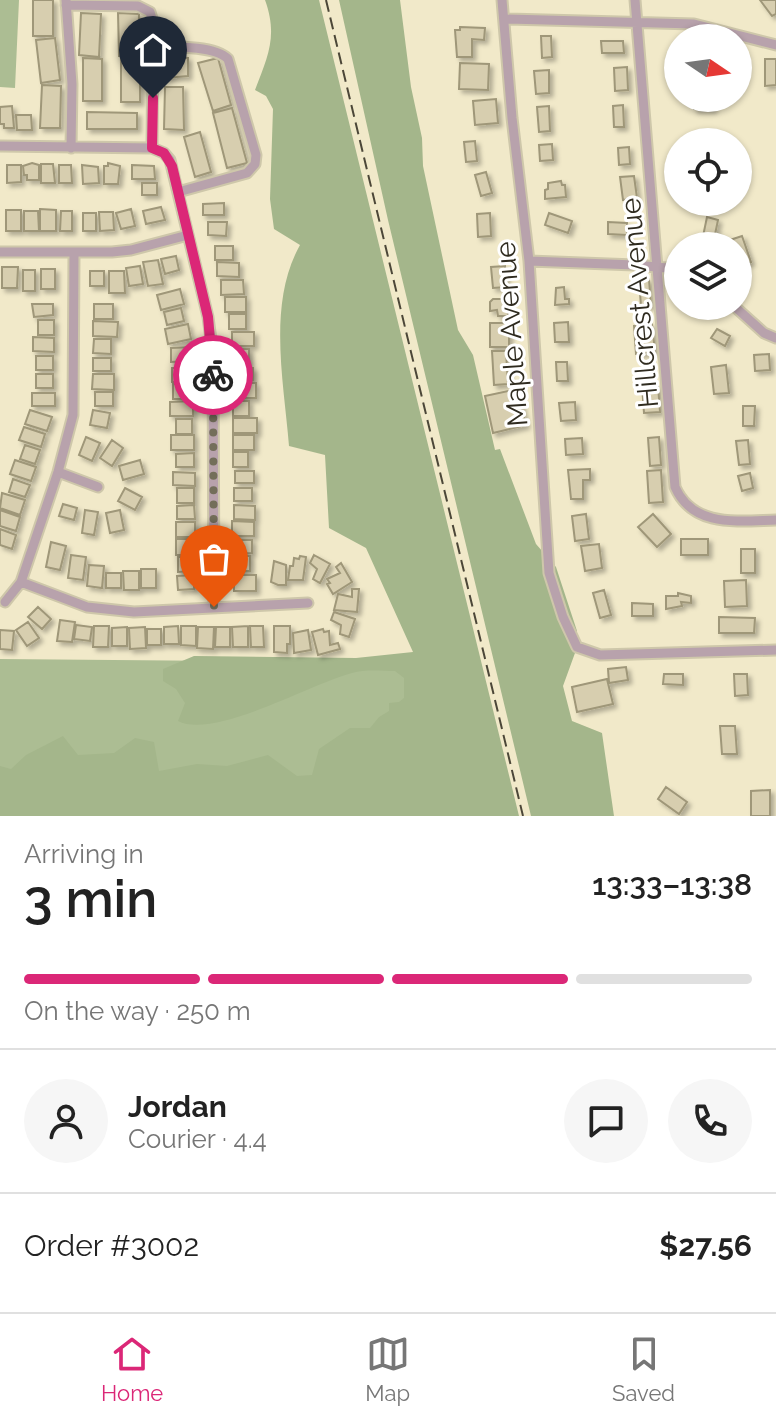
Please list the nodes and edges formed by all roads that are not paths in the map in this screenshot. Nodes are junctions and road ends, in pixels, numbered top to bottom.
1 (502, 0) edge
2 (635, 0) edge
3 (66, 3) edge
4 (504, 19) junction
5 (637, 24) junction
6 (776, 45) edge
7 (153, 47) junction
8 (0, 146) edge
9 (71, 148) junction
10 (152, 148) junction
11 (179, 196) junction
12 (188, 235) junction
13 (0, 252) edge
14 (74, 253) junction
15 (529, 261) junction
16 (659, 267) junction
17 (664, 268) edge
18 (750, 320) edge
19 (776, 338) edge
20 (58, 472) junction
21 (98, 487) dead end
22 (776, 520) edge
23 (21, 582) junction
24 (5, 602) dead end
25 (308, 603) dead end
26 (214, 607) junction
27 (776, 650) edge

1 - 4 street, Maple Avenue
2 - 5 street, Hillcrest Avenue
3 - 7 street
3 - 9 street
4 - 5 street
4 - 15 street, Maple Avenue
5 - 6 street
5 - 16 street, Hillcrest Avenue
7 - 10 street
7 - 11 street
8 - 9 street
9 - 10 street
10 - 11 street
11 - 12 street
12 - 14 street
12 - 26 street
13 - 14 street
14 - 20 street
15 - 16 street
15 - 27 street, Maple Avenue
16 - 17 street
16 - 22 street, Hillcrest Avenue
18 - 19 street
20 - 21 street
20 - 23 street
23 - 24 street
23 - 26 street
25 - 26 street

